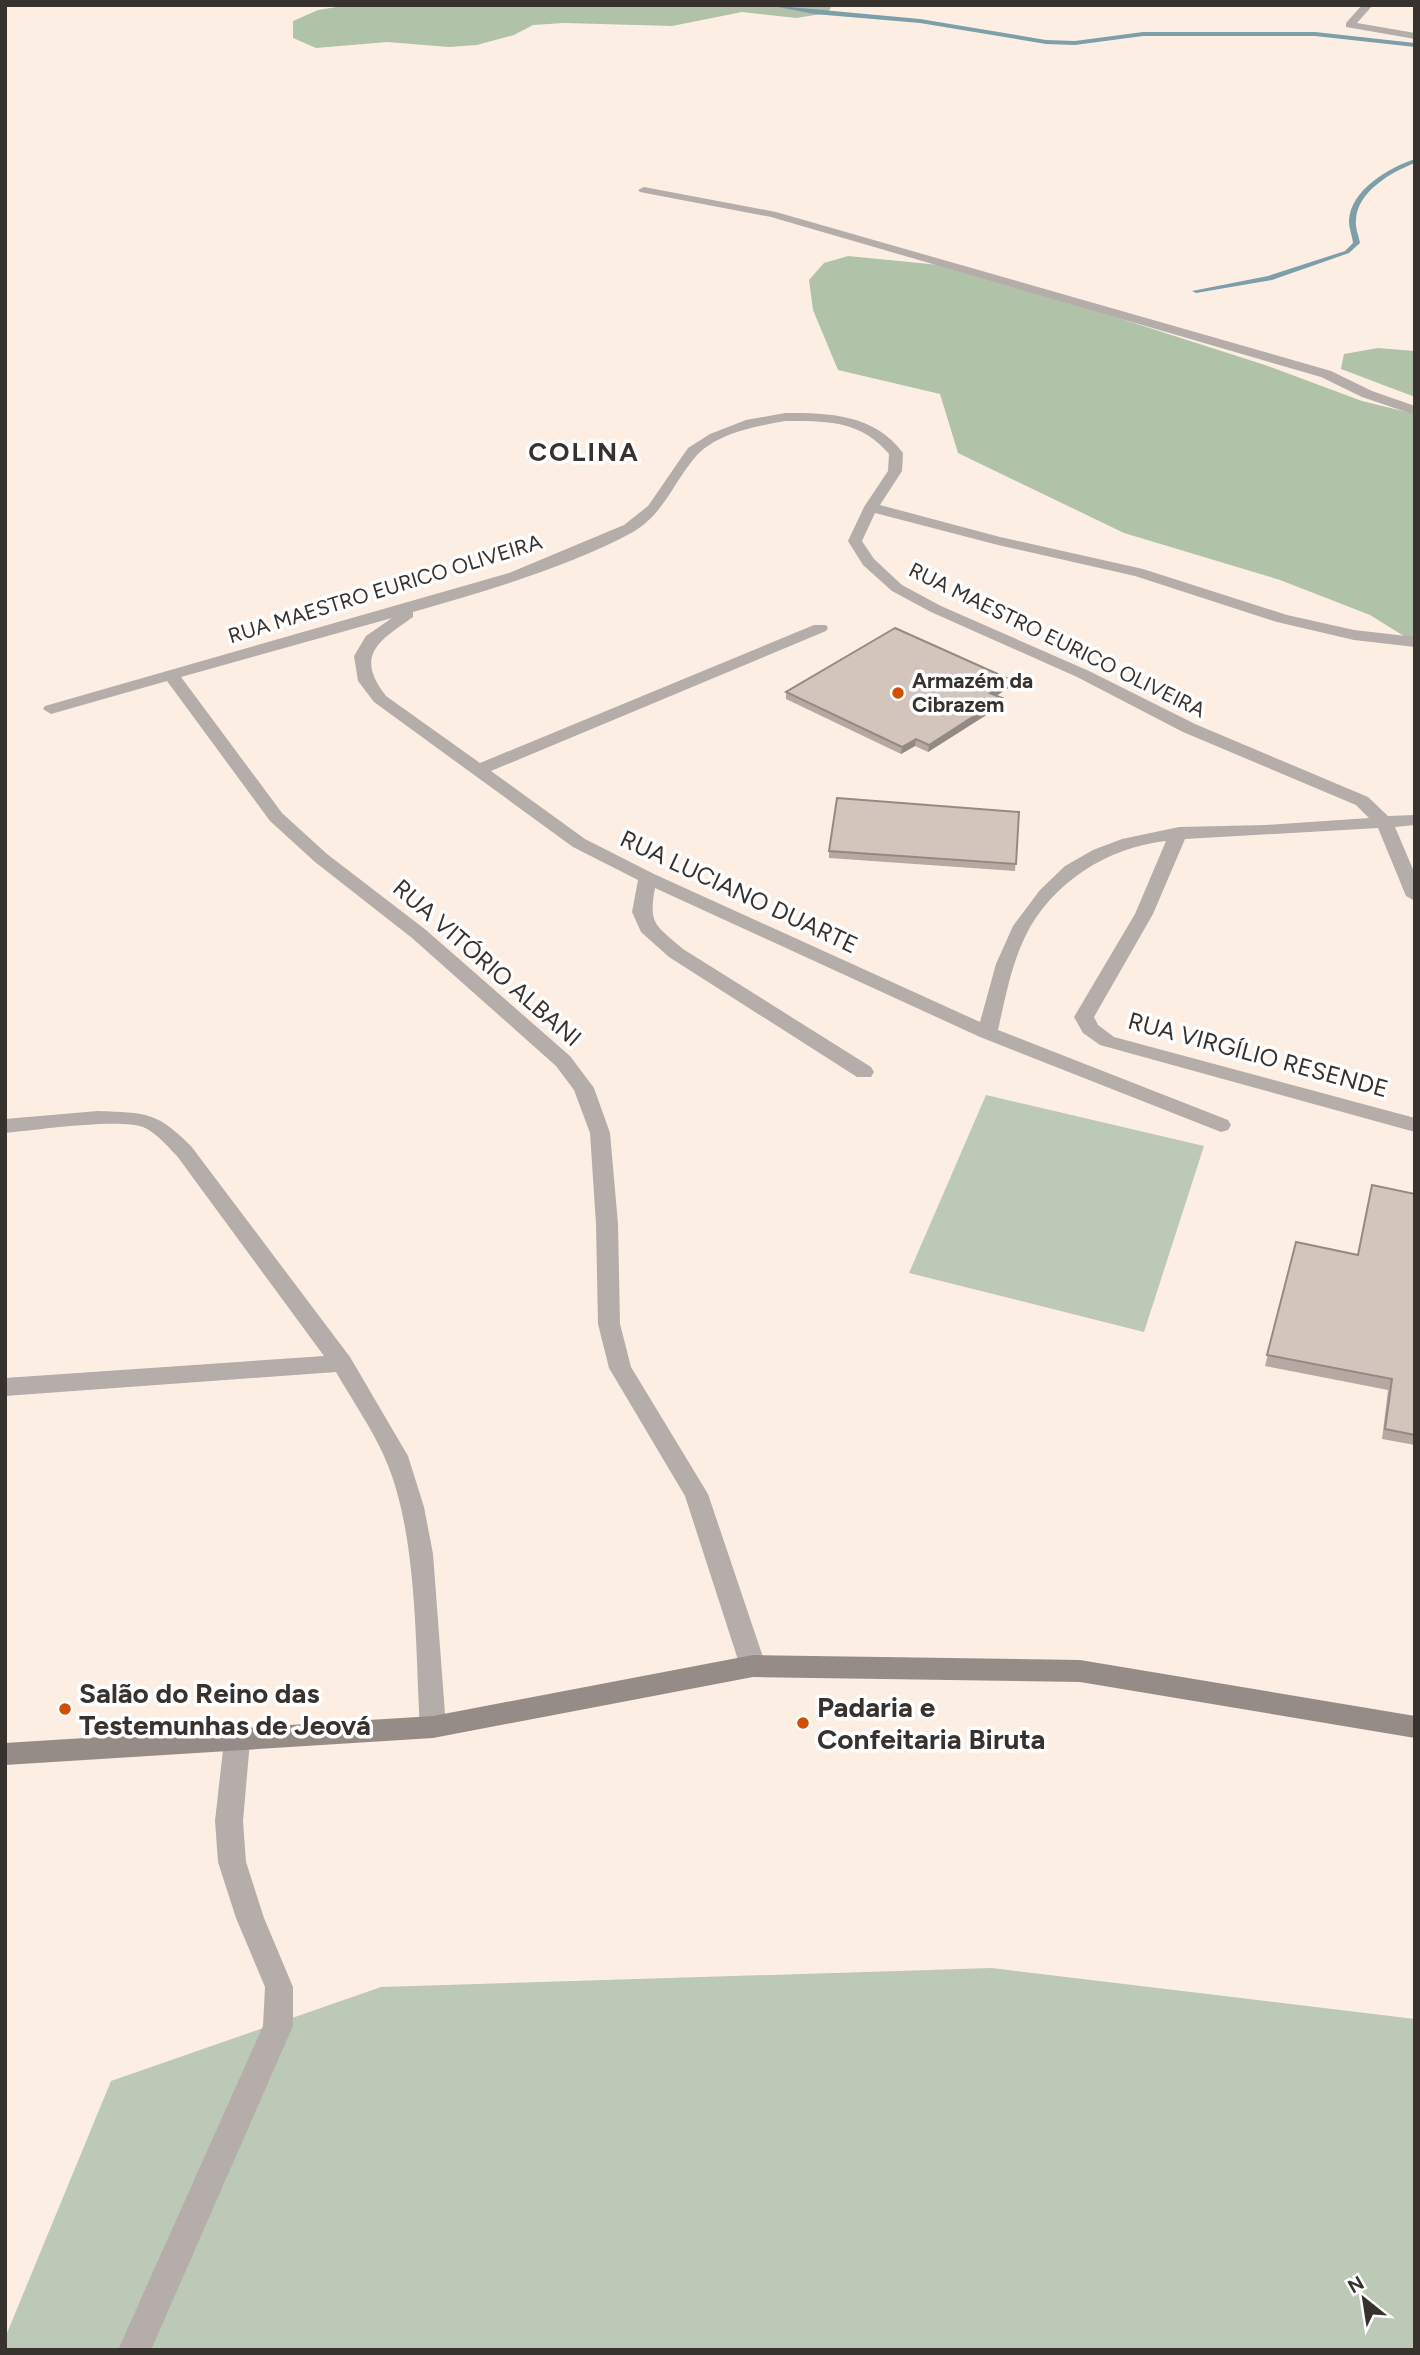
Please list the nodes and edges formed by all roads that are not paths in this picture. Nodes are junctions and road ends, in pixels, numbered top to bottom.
1 (1368, 5) edge
2 (1415, 36) edge
3 (644, 190) dead end
4 (1415, 411) edge
5 (871, 507) junction
6 (419, 605) junction
7 (820, 628) dead end
8 (1415, 642) edge
9 (171, 675) junction
10 (51, 709) dead end
11 (479, 770) junction
12 (1415, 820) edge
13 (1384, 822) junction
14 (1179, 832) junction
15 (648, 878) junction
16 (1415, 896) edge
17 (987, 1033) junction
18 (864, 1072) dead end
19 (1221, 1125) dead end
20 (1415, 1125) edge
21 (5, 1126) edge
22 (342, 1363) junction
23 (5, 1387) edge
24 (753, 1666) junction
25 (433, 1727) junction
26 (1415, 1727) edge
27 (237, 1741) junction
28 (5, 1754) edge
29 (134, 2350) edge

1 - 2 street
3 - 4 street
5 - 6 street, RUA MAESTRO EURICO OLIVEIRA
5 - 8 street
5 - 13 street, RUA MAESTRO EURICO OLIVEIRA
6 - 9 street, RUA MAESTRO EURICO OLIVEIRA
6 - 11 street, RUA LUCIANO DUARTE
7 - 11 street
9 - 10 street, RUA MAESTRO EURICO OLIVEIRA
9 - 24 street, RUA VITÓRIO ALBANI
11 - 15 street, RUA LUCIANO DUARTE
12 - 13 street
13 - 14 street
13 - 16 street
14 - 17 street
14 - 20 street, RUA VIRGÍLIO RESENDE
15 - 17 street, RUA LUCIANO DUARTE
15 - 18 street
17 - 19 street, RUA LUCIANO DUARTE
21 - 22 street
22 - 23 street
22 - 25 street
24 - 25 street
24 - 26 street
25 - 27 street
27 - 28 street
27 - 29 street

